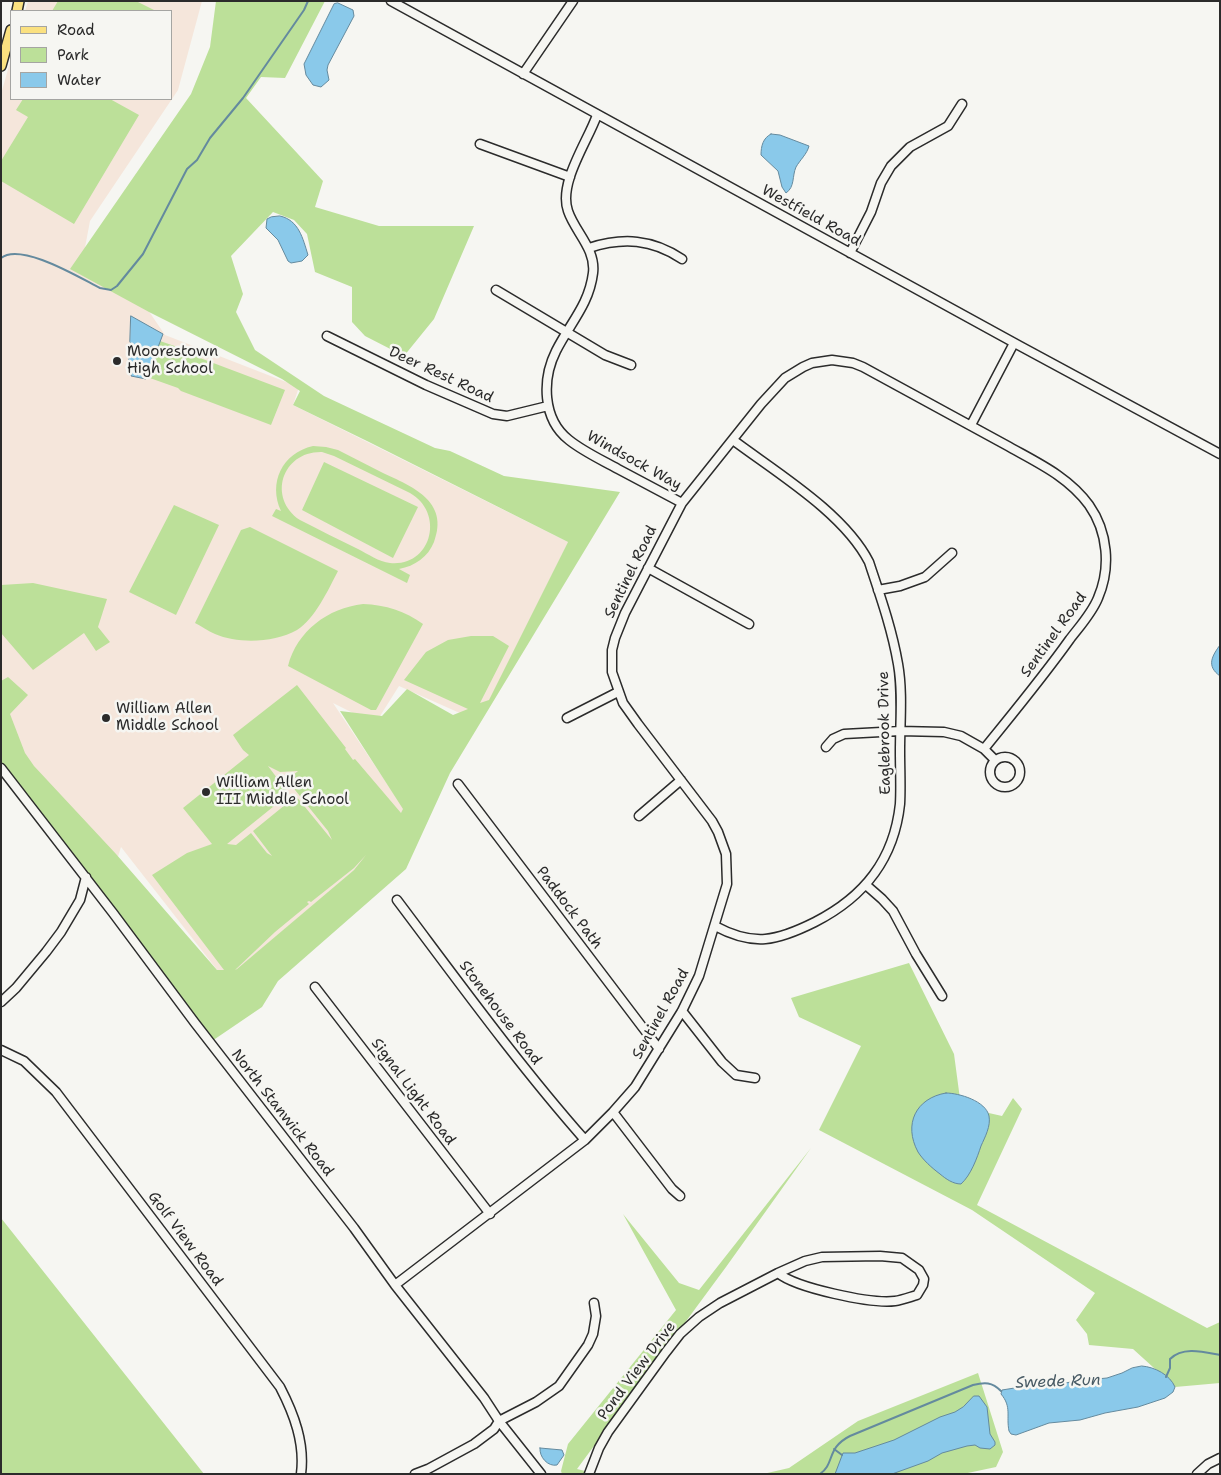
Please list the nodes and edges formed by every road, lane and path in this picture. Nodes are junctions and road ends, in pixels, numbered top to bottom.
1 (391, 1) edge
2 (573, 1) edge
3 (10, 34) edge
4 (1, 66) edge
5 (522, 74) junction
6 (962, 104) dead end
7 (598, 115) junction
8 (480, 144) dead end
9 (570, 176) junction
10 (589, 248) junction
11 (850, 253) junction
12 (682, 259) dead end
13 (496, 290) dead end
14 (566, 333) junction
15 (327, 336) dead end
16 (1014, 344) junction
17 (631, 365) dead end
18 (548, 406) junction
19 (971, 425) junction
20 (733, 440) junction
21 (1220, 454) edge
22 (682, 503) junction
23 (952, 553) dead end
24 (648, 568) junction
25 (878, 590) junction
26 (749, 624) dead end
27 (618, 692) junction
28 (567, 718) dead end
29 (900, 731) junction
30 (826, 747) dead end
31 (984, 749) junction
32 (995, 760) dead end
33 (1, 768) edge
34 (681, 780) junction
35 (458, 784) dead end
36 (639, 816) dead end
37 (86, 877) junction
38 (866, 885) junction
39 (397, 900) dead end
40 (715, 926) junction
41 (316, 987) dead end
42 (942, 996) dead end
43 (1, 1002) edge
44 (682, 1011) junction
45 (659, 1048) junction
46 (1, 1050) edge
47 (755, 1078) dead end
48 (613, 1112) junction
49 (585, 1140) junction
50 (680, 1196) dead end
51 (490, 1214) junction
52 (778, 1273) junction
53 (395, 1285) junction
54 (594, 1303) dead end
55 (500, 1421) junction
56 (1220, 1458) edge
57 (301, 1474) edge
58 (415, 1474) edge
59 (541, 1474) edge
60 (589, 1474) edge
61 (1198, 1474) edge

1 - 5 street, Westfield Road
2 - 5 street
3 - 4 main road
5 - 7 street, Westfield Road
6 - 11 street
7 - 9 street, Windsock Way
7 - 11 street, Westfield Road
8 - 9 street
9 - 10 street, Windsock Way
10 - 12 street
10 - 14 street, Windsock Way
11 - 16 street, Westfield Road
13 - 14 street
14 - 17 street
14 - 18 street, Windsock Way
15 - 18 street, Deer Rest Road
16 - 19 street
16 - 21 street, Westfield Road
18 - 22 street, Windsock Way
19 - 20 street, Sentinel Road
19 - 31 street, Sentinel Road
20 - 22 street, Sentinel Road
20 - 25 street, Eaglebrook Drive
22 - 24 street, Sentinel Road
23 - 25 street
24 - 26 street
24 - 27 street, Sentinel Road
25 - 29 street, Eaglebrook Drive
27 - 28 street
27 - 34 street, Sentinel Road
29 - 30 street
29 - 31 street
29 - 38 street, Eaglebrook Drive
31 - 32 street
33 - 37 street, North Stanwick Road
34 - 36 street
34 - 40 street, Sentinel Road
35 - 45 street, Paddock Path
37 - 43 street
37 - 53 street, North Stanwick Road
38 - 40 street, Eaglebrook Drive
38 - 42 street
39 - 49 street, Stonehouse Road
40 - 44 street, Sentinel Road
41 - 51 street, Signal Light Road
44 - 45 street, Sentinel Road
44 - 47 street
45 - 48 street, Sentinel Road
46 - 57 street, Golf View Road
48 - 49 street, Sentinel Road
48 - 50 street
49 - 51 street, Sentinel Road
51 - 53 street, Sentinel Road
52 - 52 street, Pond View Drive
52 - 60 street, Pond View Drive
53 - 55 street, North Stanwick Road
54 - 55 street
55 - 58 street
55 - 59 street, North Stanwick Road
56 - 61 street

